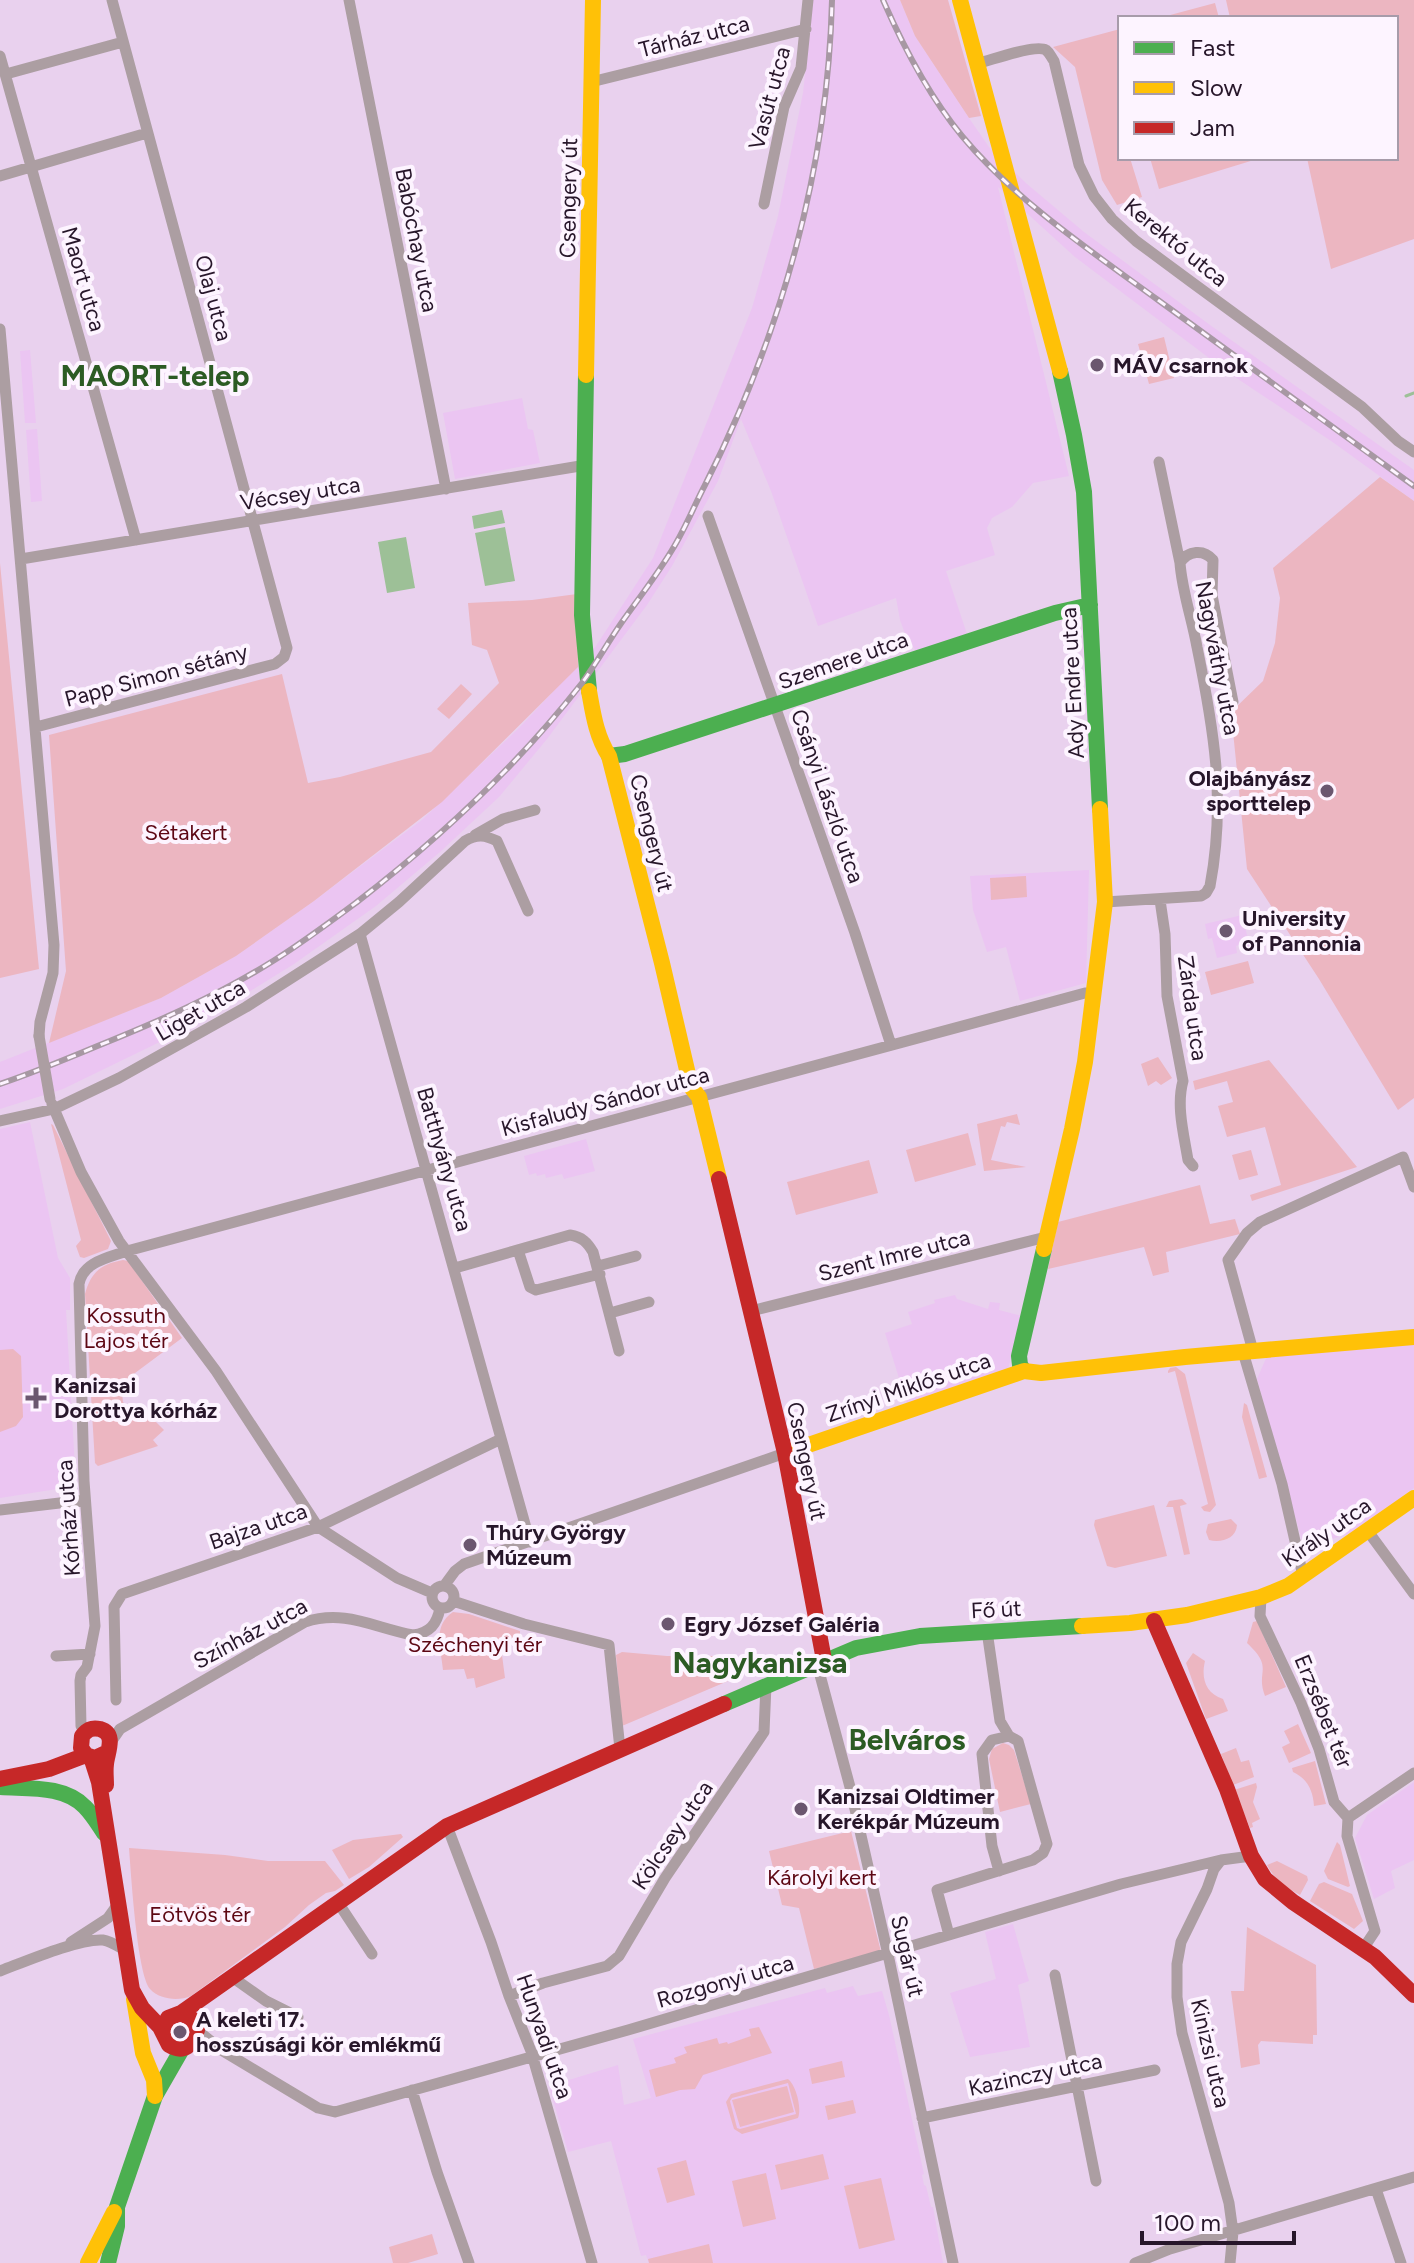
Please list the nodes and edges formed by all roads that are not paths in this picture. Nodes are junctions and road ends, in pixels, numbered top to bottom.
1 (112, 0) edge
2 (349, 0) edge
3 (593, 0) edge
4 (808, 0) edge
5 (960, 0) edge
6 (806, 29) junction
7 (123, 42) junction
8 (0, 56) edge
9 (979, 63) junction
10 (6, 74) junction
11 (591, 82) junction
12 (147, 133) junction
13 (32, 167) junction
14 (0, 176) edge
15 (764, 204) dead end
16 (0, 329) edge
17 (1414, 452) edge
18 (1159, 462) dead end
19 (586, 465) junction
20 (446, 489) junction
21 (708, 516) dead end
22 (253, 521) junction
23 (136, 540) junction
24 (21, 559) junction
25 (1180, 563) junction
26 (1090, 605) junction
27 (284, 657) joint
28 (1233, 702) dead end
29 (775, 706) junction
30 (36, 727) junction
31 (609, 756) junction
32 (535, 810) dead end
33 (474, 836) junction
34 (1160, 900) junction
35 (1105, 902) junction
36 (528, 911) dead end
37 (360, 934) junction
38 (1093, 994) junction
39 (891, 1045) junction
40 (699, 1097) junction
41 (52, 1104) junction
42 (0, 1121) edge
43 (1193, 1166) dead end
44 (428, 1171) junction
45 (1414, 1187) edge
46 (1046, 1237) junction
47 (518, 1250) junction
48 (127, 1251) junction
49 (636, 1256) dead end
50 (455, 1268) junction
51 (599, 1270) junction
52 (649, 1302) dead end
53 (751, 1311) junction
54 (610, 1313) junction
55 (1414, 1337) edge
56 (619, 1351) dead end
57 (1248, 1351) junction
58 (1024, 1371) junction
59 (501, 1439) junction
60 (785, 1453) junction
61 (1414, 1498) edge
62 (85, 1500) junction
63 (0, 1510) edge
64 (318, 1527) junction
65 (1367, 1530) junction
66 (530, 1542) junction
67 (1303, 1576) junction
68 (444, 1586) junction
69 (432, 1593) junction
70 (1414, 1594) edge
71 (1261, 1597) junction
72 (453, 1601) junction
73 (440, 1608) junction
74 (1154, 1621) junction
75 (1112, 1625) junction
76 (987, 1631) junction
77 (1163, 1642) junction
78 (90, 1654) junction
79 (56, 1656) dead end
80 (824, 1660) junction
81 (766, 1685) junction
82 (744, 1694) junction
83 (116, 1700) dead end
84 (765, 1719) junction
85 (1009, 1736) junction
86 (98, 1741) junction
87 (620, 1749) junction
88 (1414, 1773) edge
89 (4, 1781) edge
90 (1348, 1818) junction
91 (447, 1826) junction
92 (108, 1839) junction
93 (1251, 1856) junction
94 (1221, 1860) junction
95 (999, 1871) junction
96 (118, 1904) junction
97 (339, 1904) junction
98 (949, 1935) junction
99 (61, 1949) junction
100 (1363, 1949) junction
101 (126, 1951) junction
102 (372, 1954) dead end
103 (888, 1954) junction
104 (0, 1971) edge
105 (1055, 1975) dead end
106 (229, 1979) junction
107 (135, 1995) junction
108 (1414, 1995) edge
109 (509, 1996) junction
110 (178, 2014) junction
111 (298, 2017) dead end
112 (197, 2029) junction
113 (164, 2035) junction
114 (185, 2048) junction
115 (223, 2051) junction
116 (534, 2057) junction
117 (1155, 2070) dead end
118 (1077, 2085) junction
119 (412, 2090) junction
120 (156, 2093) junction
121 (922, 2118) junction
122 (1414, 2177) edge
123 (1096, 2181) dead end
124 (1376, 2189) junction
125 (117, 2207) junction
126 (1233, 2232) junction
127 (88, 2263) edge
128 (108, 2263) edge
129 (469, 2263) edge
130 (592, 2263) edge
131 (953, 2263) edge
132 (1135, 2263) edge
133 (1230, 2263) edge
134 (1401, 2263) edge

1 - 7 street, Olaj utca
2 - 20 street, Babóchay utca
3 - 11 street, Csengery út
4 - 6 street, Vasút utca
5 - 9 street, Ady Endre utca
6 - 11 street, Tárház utca
6 - 15 street, Vasút utca
7 - 10 street
7 - 12 street, Olaj utca
8 - 10 street
9 - 17 street, Kerektó utca
9 - 26 street, Ady Endre utca
10 - 13 street
11 - 19 street, Csengery út
12 - 13 street
12 - 22 street, Olaj utca
13 - 14 street
13 - 23 street, Maort utca
16 - 24 street
18 - 25 street
19 - 20 street, Vécsey utca
19 - 31 street, Csengery út
20 - 22 street, Vécsey utca
21 - 29 street, Csányi László utca
22 - 23 street, Vécsey utca
22 - 27 street, Olaj utca
23 - 24 street, Vécsey utca
24 - 30 street
25 - 28 street, Nagyváthy utca
25 - 34 street, Nagyváthy utca
26 - 29 street, Szemere utca
26 - 35 street, Ady Endre utca
27 - 30 street, Papp Simon sétány
29 - 31 street, Szemere utca
29 - 39 street, Csányi László utca
30 - 41 street, bridge
31 - 40 street, Csengery út
32 - 33 street
33 - 36 street
33 - 37 street
34 - 35 street
34 - 43 street, Zárda utca
35 - 38 street, Ady Endre utca
37 - 41 street, Liget utca
37 - 44 street, Batthyány utca
38 - 39 street, Kisfaludy Sándor utca
38 - 46 street, Ady Endre utca
39 - 40 street, Kisfaludy Sándor utca
40 - 44 street, Kisfaludy Sándor utca
40 - 53 street, Csengery út
41 - 42 street, Liget utca
41 - 48 street
44 - 48 street, Kisfaludy Sándor utca
44 - 50 street, Batthyány utca
45 - 57 street
46 - 53 street, Szent Imre utca
46 - 58 street, Ady Endre utca
47 - 50 street
47 - 51 street
47 - 51 street
48 - 62 street, Kórház utca
48 - 64 street
49 - 51 street
50 - 59 street, Batthyány utca
51 - 54 street
52 - 54 street
53 - 60 street, Csengery út
54 - 56 street
55 - 57 street, Zrínyi Miklós utca
57 - 58 street, Zrínyi Miklós utca
57 - 67 street
58 - 60 street, Zrínyi Miklós utca
59 - 64 street, Bajza utca
59 - 66 street, Batthyány utca
60 - 66 street, Zrínyi Miklós utca
60 - 80 street, Csengery út
61 - 65 street, Király utca
62 - 63 street
62 - 78 street, Kórház utca
64 - 69 street
64 - 83 street, Bajza utca
65 - 67 street, Király utca
65 - 70 street
66 - 68 street, Zrínyi Miklós utca
67 - 71 street, Király utca
68 - 69 street
68 - 72 street
69 - 73 street
71 - 74 street, Fő út
71 - 90 street, Erzsébet tér
72 - 73 street
72 - 87 street
73 - 86 street, Színház utca
74 - 75 street, Fő út
74 - 77 street
75 - 76 street, Fő út
75 - 77 street
76 - 80 street, Fő út
76 - 85 street
77 - 93 street
78 - 79 street
78 - 86 street, Kórház utca
80 - 81 street, Fő út
80 - 103 street, Sugár út
81 - 82 street, Fő út
81 - 84 street, Kölcsey utca
82 - 84 street
82 - 87 street, Fő út
84 - 109 street, Kölcsey utca
85 - 95 street
85 - 95 street
86 - 89 street
86 - 92 street
87 - 91 street
88 - 90 street
89 - 92 street
90 - 100 street, Erzsébet tér
91 - 97 street
91 - 109 street, Hunyadi utca
92 - 96 street
93 - 94 street, Rozgonyi utca
93 - 100 street
94 - 98 street, Rozgonyi utca
94 - 126 street, Kinizsi utca
95 - 98 street
96 - 99 street
96 - 101 street
97 - 102 street
97 - 106 street
98 - 103 street, Rozgonyi utca
99 - 101 street
99 - 104 street
100 - 108 street
101 - 107 street
103 - 116 street, Rozgonyi utca
103 - 121 street, Sugár út
105 - 118 street
106 - 110 street
106 - 111 street
106 - 112 street
107 - 110 street
107 - 113 street
107 - 120 street
109 - 116 street, Hunyadi utca
110 - 112 street
110 - 113 street
112 - 114 street
112 - 115 street, Rozgonyi utca
113 - 114 street
113 - 120 street
114 - 115 street, Rozgonyi utca
114 - 120 street
115 - 119 street, Rozgonyi utca
116 - 119 street, Rozgonyi utca
116 - 130 street, Hunyadi utca
117 - 118 street, Kazinczy utca
118 - 121 street, Kazinczy utca
118 - 123 street
119 - 129 street
120 - 125 street
121 - 131 street, Sugár út
122 - 124 street
124 - 126 street
124 - 134 street
125 - 127 street
125 - 128 street
126 - 132 street
126 - 133 street, Kinizsi utca

